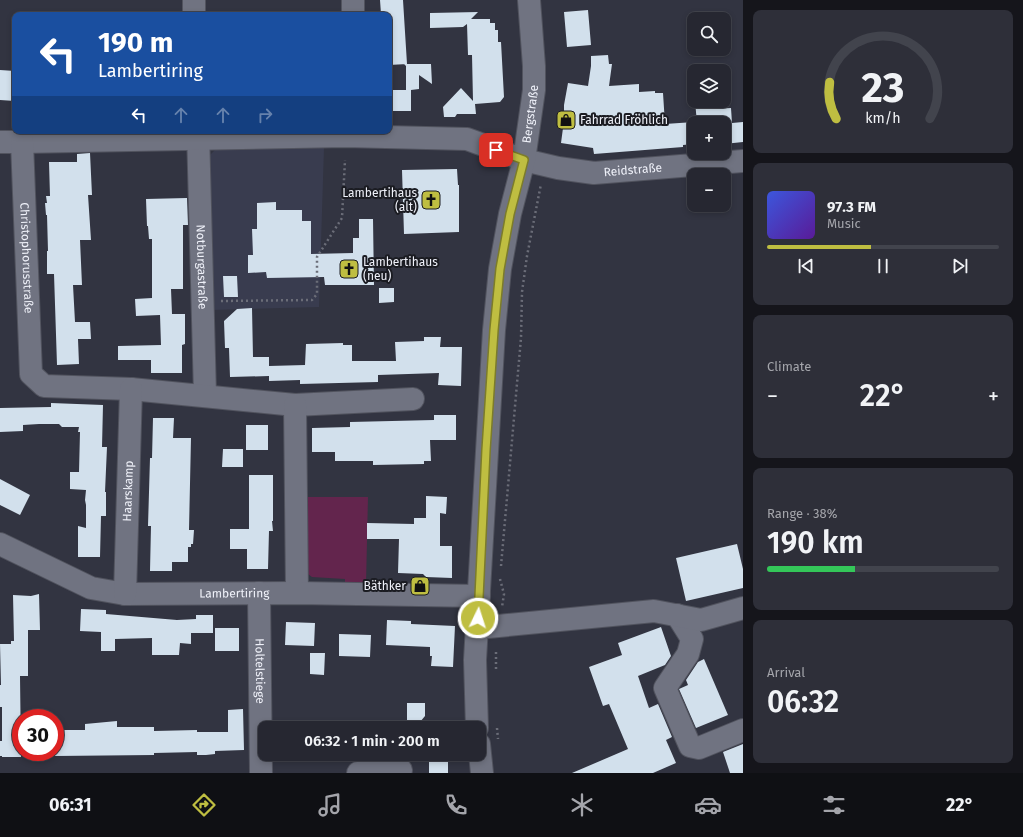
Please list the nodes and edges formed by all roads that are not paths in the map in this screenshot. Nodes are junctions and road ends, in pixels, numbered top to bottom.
1 (194, 0) edge
2 (353, 0) edge
3 (529, 0) edge
4 (194, 12) edge
5 (353, 12) edge
6 (276, 134) edge
7 (374, 134) edge
8 (198, 135) edge
9 (0, 142) edge
10 (22, 142) junction
11 (524, 160) junction
12 (743, 161) edge
13 (131, 389) junction
14 (205, 395) junction
15 (413, 399) dead end
16 (295, 405) junction
17 (0, 544) edge
18 (259, 593) junction
19 (297, 593) junction
20 (125, 594) junction
21 (479, 596) junction
22 (743, 608) edge
23 (677, 615) junction
24 (487, 627) junction
25 (487, 724) edge
26 (743, 730) edge
27 (489, 744) edge
28 (401, 770) dead end
29 (261, 773) edge
30 (358, 773) edge
31 (482, 773) edge

1 - 4 street
2 - 5 street
3 - 11 street, Bergstraße
6 - 8 street
7 - 11 street
8 - 10 street
8 - 14 street, Notburgastraße
9 - 10 street
10 - 13 street, Christophorusstraße
11 - 12 street, Reidstraße
11 - 21 street, Bergstraße
13 - 14 street
13 - 20 street, Haarskamp
14 - 16 street
15 - 16 street
16 - 19 street
17 - 20 street, Lambertiring
18 - 19 street, Lambertiring
18 - 20 street, Lambertiring
18 - 29 street, Holtelstiege
19 - 21 street, Lambertiring
21 - 24 street, Bergstraße
22 - 23 street
23 - 24 street
23 - 26 street
24 - 25 street, Bergstraße
27 - 31 street
28 - 30 street

